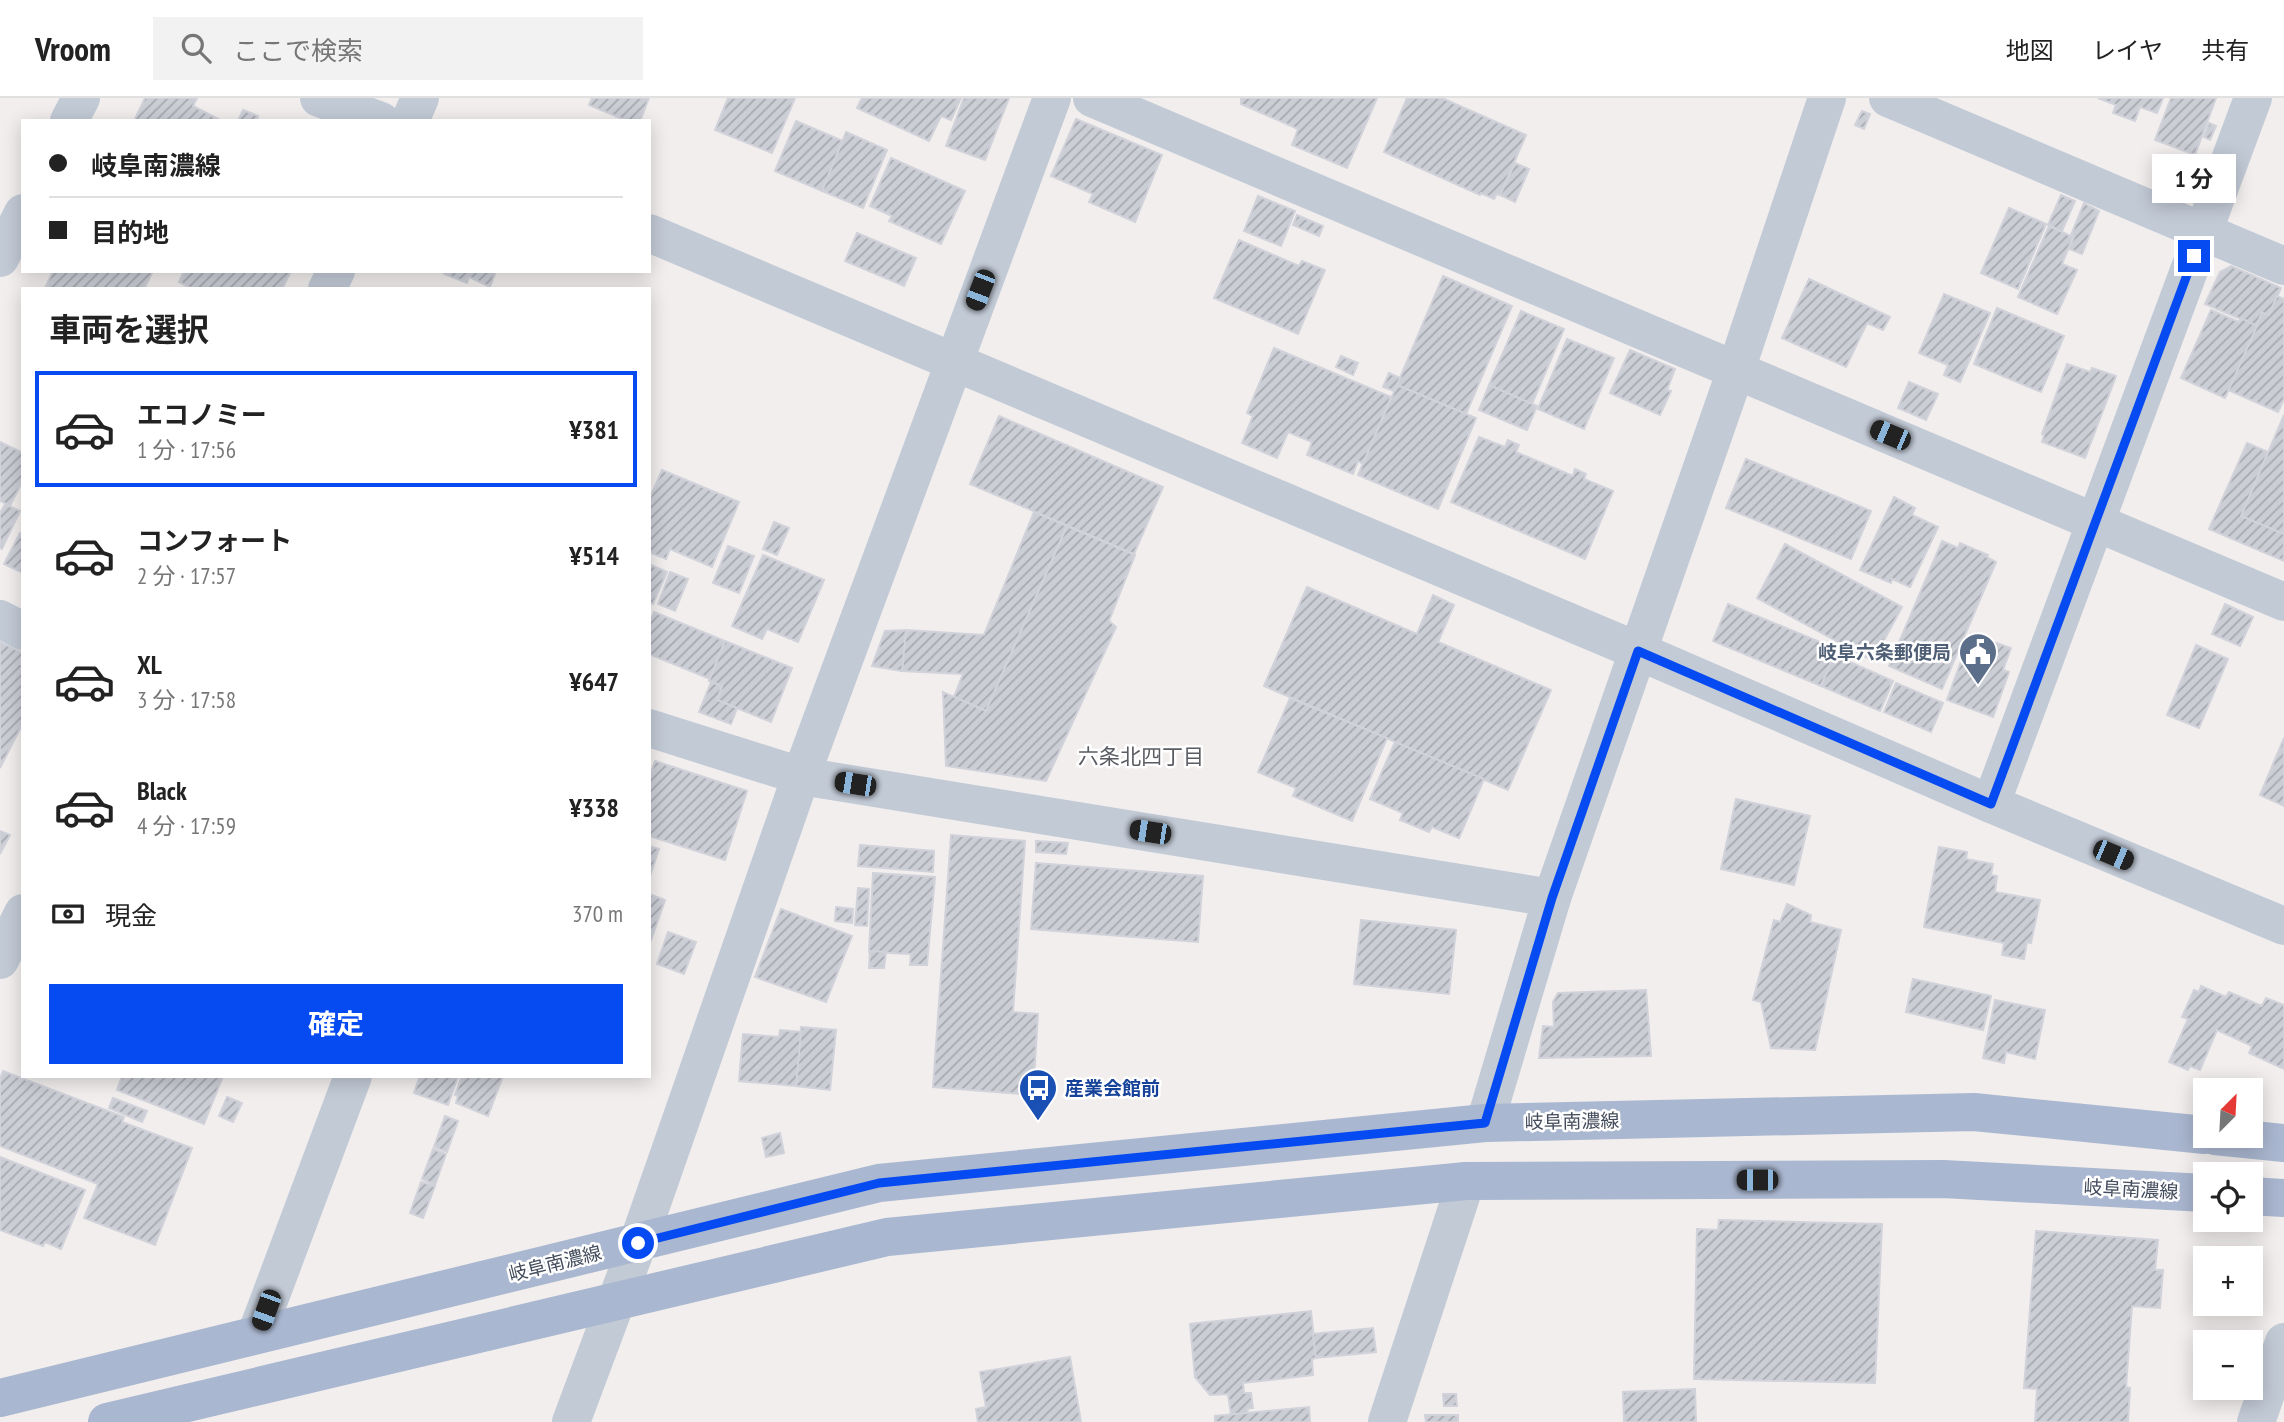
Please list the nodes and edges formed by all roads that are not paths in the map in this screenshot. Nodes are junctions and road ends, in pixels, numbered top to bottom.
1 (81, 98) edge
2 (319, 98) edge
3 (420, 98) edge
4 (1052, 98) edge
5 (1091, 98) edge
6 (1827, 98) edge
7 (1888, 98) edge
8 (2253, 98) edge
9 (70, 119) edge
10 (376, 119) edge
11 (411, 119) edge
12 (21, 217) edge
13 (2203, 232) junction
14 (651, 234) edge
15 (0, 258) edge
16 (2284, 266) edge
17 (953, 362) junction
18 (1736, 370) junction
19 (2094, 523) junction
20 (2284, 602) edge
21 (0, 619) edge
22 (21, 630) edge
23 (1638, 651) junction
24 (651, 729) edge
25 (801, 776) junction
26 (1991, 804) junction
27 (1552, 898) junction
28 (21, 917) edge
29 (2284, 926) edge
30 (0, 960) edge
31 (353, 1078) edge
32 (1485, 1123) junction
33 (2193, 1134) edge
34 (2263, 1141) edge
35 (2284, 1143) edge
36 (1466, 1181) junction
37 (2193, 1193) edge
38 (2263, 1197) edge
39 (2284, 1198) edge
40 (638, 1243) junction
41 (616, 1301) junction
42 (256, 1335) junction
43 (2284, 1342) edge
44 (0, 1398) edge
45 (107, 1422) edge
46 (571, 1422) edge
47 (1387, 1422) edge
48 (2256, 1422) edge

1 - 9 street
2 - 10 street
3 - 11 street
4 - 17 street
5 - 18 street
6 - 18 street
7 - 13 street
8 - 13 street
12 - 15 street
13 - 16 street
13 - 19 street
14 - 17 street
17 - 23 street
17 - 25 street
18 - 19 street
18 - 23 street
19 - 20 street
19 - 26 street
21 - 22 street
23 - 26 street
23 - 27 street
24 - 25 street
25 - 27 street
25 - 40 street
26 - 29 street
27 - 32 street
28 - 30 street
31 - 42 street
32 - 33 main road, 岐阜南濃線
32 - 40 main road, 岐阜南濃線
34 - 35 main road
36 - 37 main road, 岐阜南濃線
36 - 41 main road, 岐阜南濃線
36 - 47 street
38 - 39 main road
40 - 41 street
40 - 42 main road, 岐阜南濃線
41 - 45 main road, 岐阜南濃線
41 - 46 street
42 - 44 main road, 岐阜南濃線
43 - 48 street

